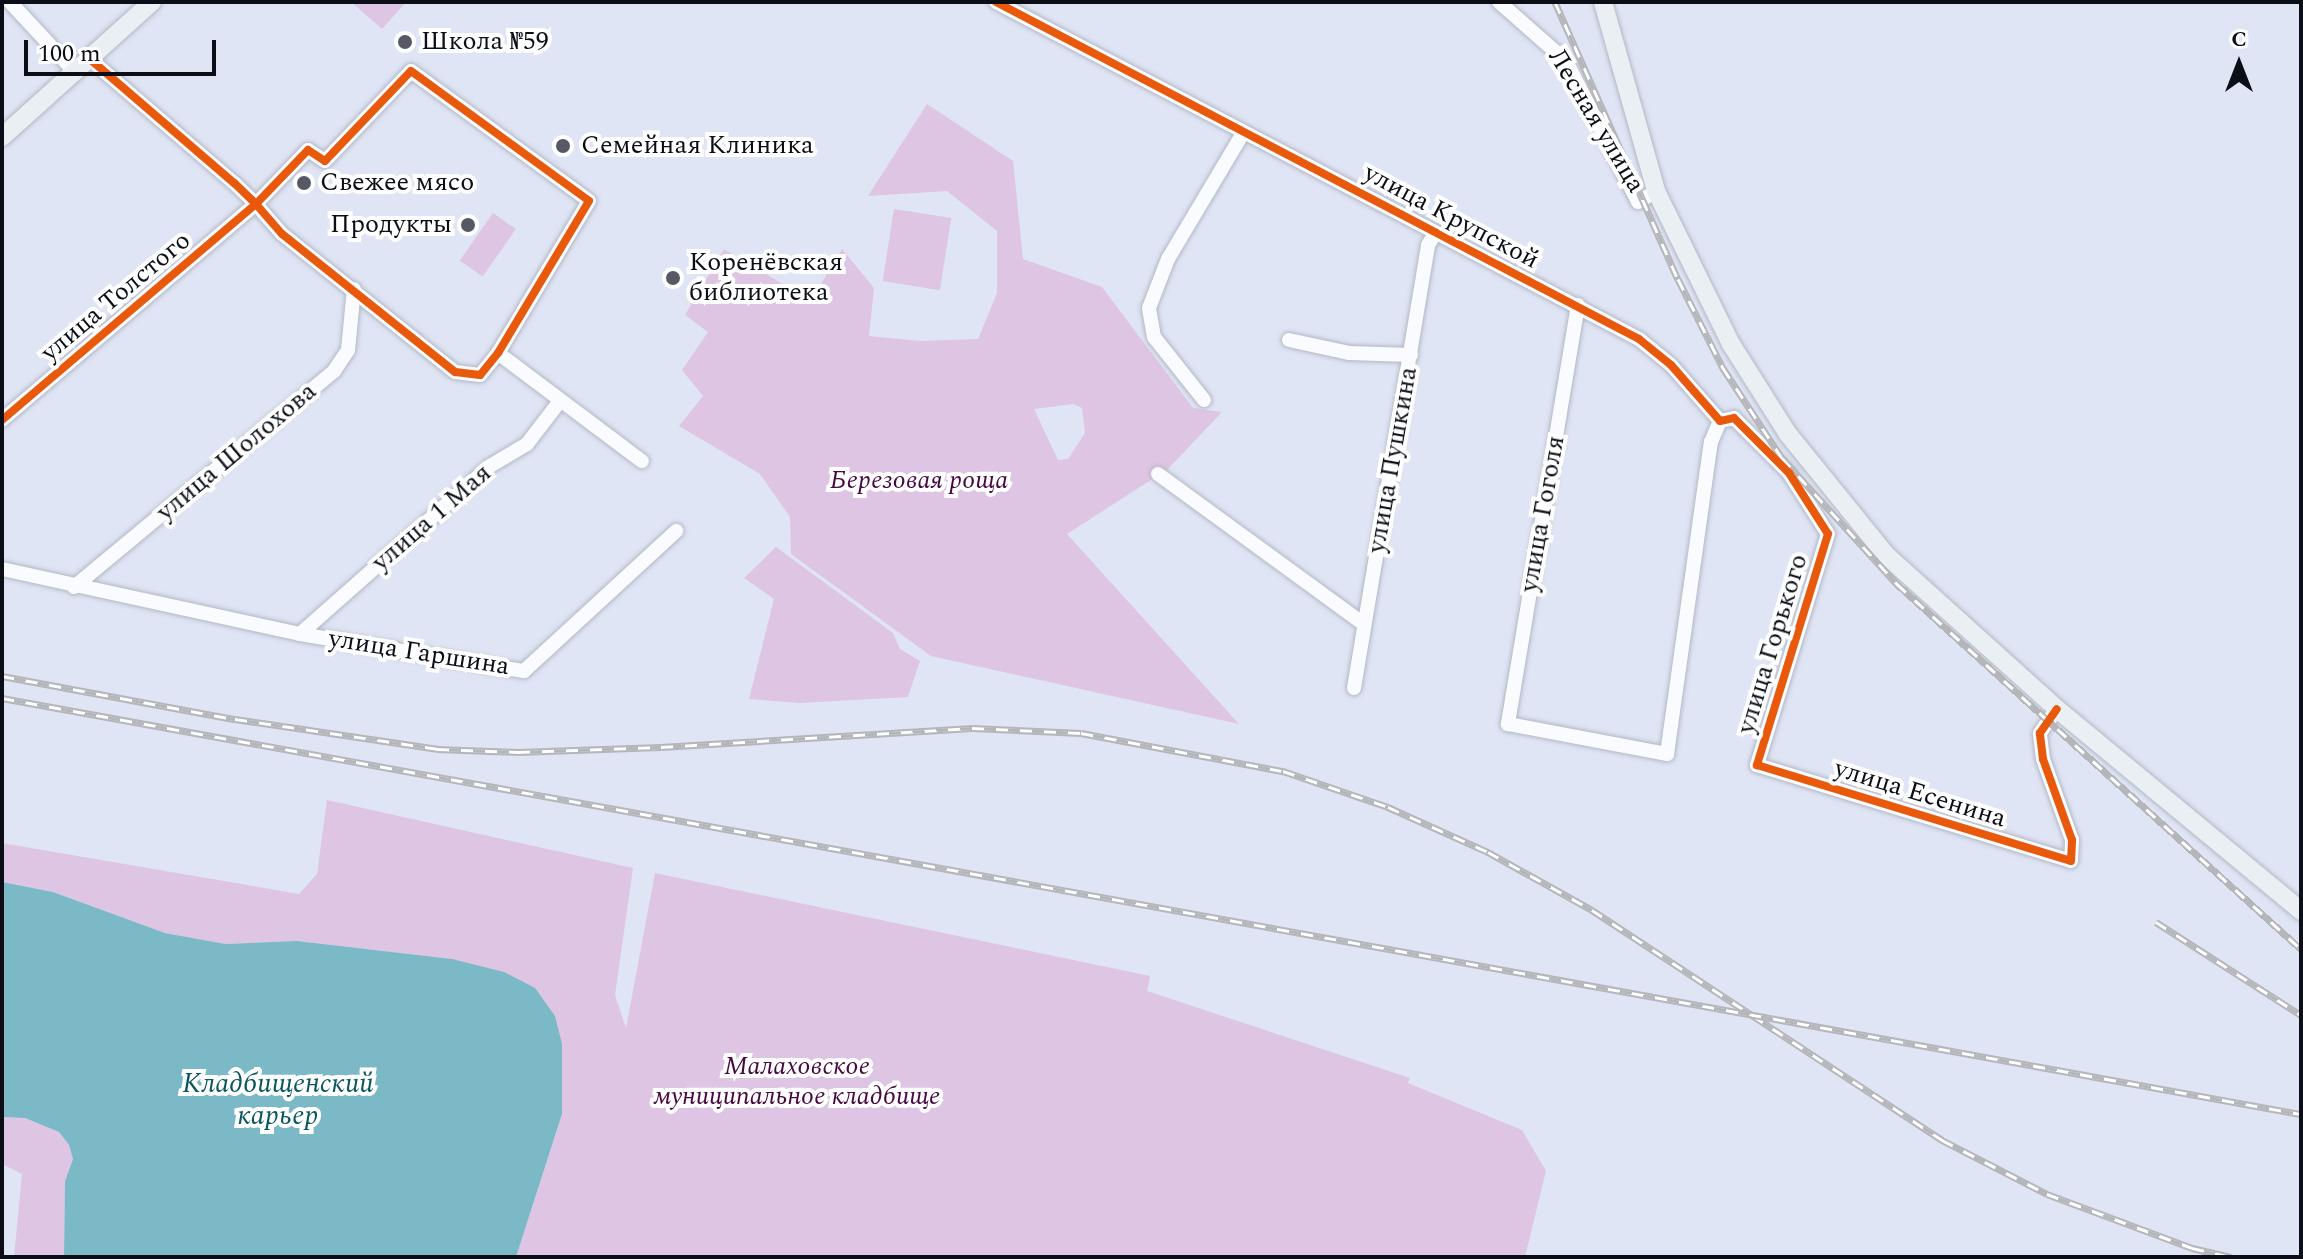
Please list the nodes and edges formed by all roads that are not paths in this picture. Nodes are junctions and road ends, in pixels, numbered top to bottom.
1 (10, 2) edge
2 (152, 2) edge
3 (996, 2) edge
4 (1499, 2) edge
5 (1603, 2) edge
6 (1022, 7) edge
7 (91, 60) junction
8 (76, 73) junction
9 (1243, 133) junction
10 (2, 137) edge
11 (1656, 191) junction
12 (256, 204) junction
13 (1435, 234) junction
14 (354, 289) junction
15 (1578, 305) junction
16 (1289, 340) dead end
17 (498, 353) junction
18 (1411, 355) junction
19 (1204, 400) dead end
20 (560, 401) junction
21 (2, 420) edge
22 (1720, 421) junction
23 (642, 461) dead end
24 (1158, 474) dead end
25 (676, 531) dead end
26 (1828, 534) joint
27 (2, 569) edge
28 (74, 587) junction
29 (1364, 624) junction
30 (300, 634) junction
31 (1354, 688) dead end
32 (2057, 709) junction
33 (1757, 765) joint
34 (2301, 911) edge

1 - 8 street
2 - 7 main road
3 - 6 street, улица Крупской
4 - 11 street, Лесная улица
5 - 11 main road
6 - 9 street, улица Крупской
7 - 8 main road
7 - 12 street
8 - 10 main road
9 - 13 street, улица Крупской
9 - 19 street
11 - 32 main road
12 - 14 street
12 - 17 street, улица Толстого
12 - 21 street, улица Толстого
13 - 15 street, улица Крупской
13 - 18 street, улица Пушкина
14 - 17 street
14 - 28 street, улица Шолохова
15 - 22 street, улица Крупской
15 - 22 street, улица Гоголя
16 - 18 street
17 - 20 street
18 - 29 street, улица Пушкина
20 - 23 street
20 - 30 street, улица 1 Мая
22 - 26 street, улица Крупской
24 - 29 street
25 - 30 street, улица Гаршина
26 - 33 street, улица Горького
27 - 28 street
28 - 30 street
29 - 31 street, улица Пушкина
32 - 33 street, улица Есенина
32 - 34 main road

